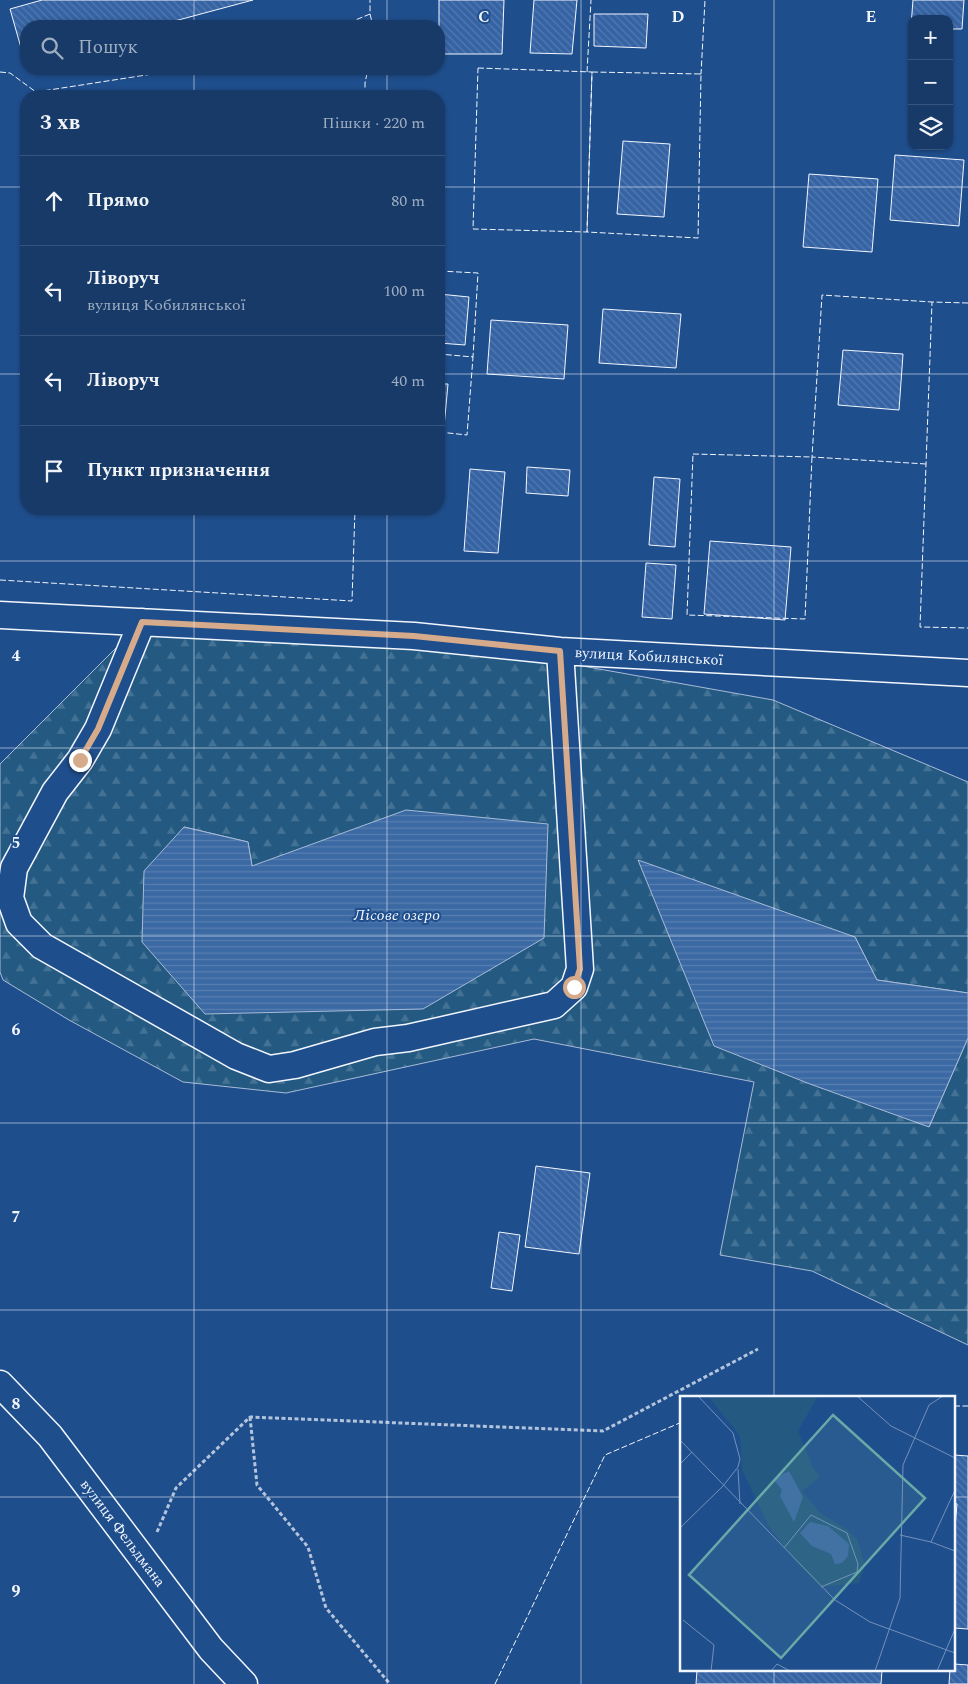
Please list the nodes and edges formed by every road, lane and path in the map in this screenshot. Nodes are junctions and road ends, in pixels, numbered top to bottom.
1 (0, 615) edge
2 (142, 622) junction
3 (560, 651) junction
4 (968, 673) edge
5 (758, 1349) dead end
6 (0, 1384) edge
7 (250, 1416) junction
8 (156, 1534) dead end
9 (244, 1684) edge
10 (390, 1684) edge

1 - 2 street, вулиця Кобилянської
2 - 3 street, вулиця Кобилянської
2 - 3 street
3 - 4 street, вулиця Кобилянської
5 - 7 path
6 - 9 street, вулиця Фельдмана
7 - 8 path
7 - 10 path

